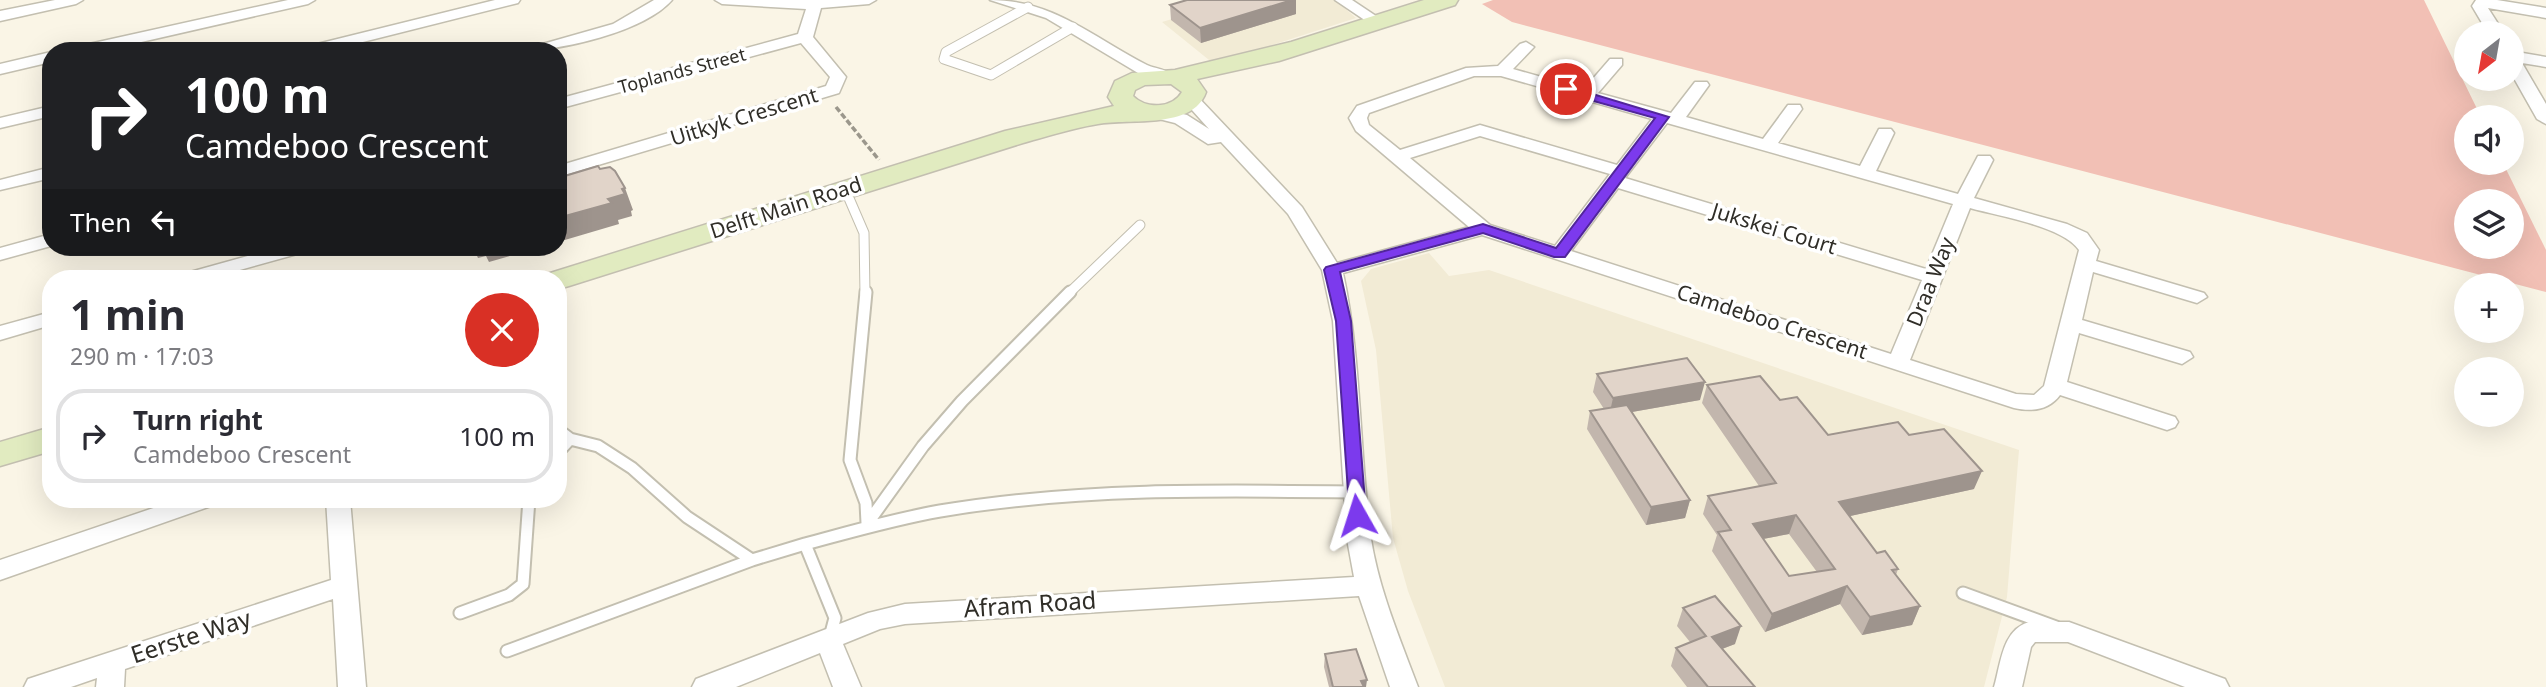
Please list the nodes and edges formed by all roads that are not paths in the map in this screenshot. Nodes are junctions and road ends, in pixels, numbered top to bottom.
1 (76, 0) edge
2 (308, 0) edge
3 (513, 0) edge
4 (665, 0) edge
5 (722, 0) edge
6 (869, 0) edge
7 (997, 0) edge
8 (1342, 0) edge
9 (1447, 0) edge
10 (1032, 3) edge
11 (814, 4) junction
12 (462, 7) edge
13 (2546, 13) edge
14 (0, 16) edge
15 (2489, 21) edge
16 (1377, 22) junction
17 (1077, 29) junction
18 (805, 37) junction
19 (120, 42) edge
20 (339, 42) edge
21 (560, 42) edge
22 (1526, 47) dead end
23 (1290, 49) junction
24 (42, 59) edge
25 (2524, 59) edge
26 (1616, 62) dead end
27 (2546, 62) edge
28 (0, 69) edge
29 (1502, 71) junction
30 (1169, 76) junction
31 (2524, 80) edge
32 (1700, 85) dead end
33 (1122, 90) junction
34 (1587, 96) junction
35 (1192, 98) junction
36 (567, 102) edge
37 (1794, 109) dead end
38 (1148, 112) junction
39 (42, 113) edge
40 (1669, 118) junction
41 (2546, 119) edge
42 (0, 123) edge
43 (1885, 133) dead end
44 (1014, 137) junction
45 (1766, 147) junction
46 (1398, 156) junction
47 (1984, 160) dead end
48 (1248, 163) junction
49 (567, 169) edge
50 (42, 174) edge
51 (1865, 174) junction
52 (1618, 176) junction
53 (0, 185) edge
54 (845, 189) junction
55 (1963, 202) junction
56 (1140, 225) dead end
57 (1483, 229) junction
58 (42, 242) edge
59 (1560, 253) junction
60 (0, 254) edge
61 (269, 256) edge
62 (2087, 264) junction
63 (219, 270) edge
64 (1332, 270) junction
65 (567, 277) edge
66 (1933, 277) junction
67 (2197, 297) dead end
68 (42, 321) edge
69 (2070, 323) junction
70 (0, 333) edge
71 (2182, 358) dead end
72 (1898, 363) junction
73 (2055, 386) junction
74 (2167, 422) dead end
75 (567, 437) edge
76 (570, 439) junction
77 (42, 442) edge
78 (567, 442) edge
79 (0, 454) edge
80 (1354, 492) junction
81 (180, 508) edge
82 (339, 508) edge
83 (528, 508) edge
84 (867, 524) junction
85 (805, 544) junction
86 (752, 560) junction
87 (0, 570) edge
88 (343, 586) junction
89 (1368, 586) junction
90 (1963, 593) dead end
91 (460, 613) dead end
92 (2068, 632) junction
93 (828, 639) junction
94 (507, 651) dead end
95 (111, 675) edge
96 (38, 687) edge
97 (352, 687) edge
98 (706, 687) edge
99 (847, 687) edge
100 (1404, 687) edge
101 (2008, 687) edge
102 (2215, 687) edge

1 - 14 street
2 - 19 street
3 - 12 street
4 - 21 street
5 - 11 street
6 - 11 street
7 - 10 street
8 - 16 street
9 - 16 street
10 - 17 street
10 - 17 lane
11 - 18 street
12 - 20 street
13 - 15 street
16 - 23 street
17 - 30 street
17 - 33 street
18 - 36 street, Toplands Street
18 - 49 street, Uitkyk Crescent
22 - 29 street
23 - 30 street
23 - 35 street
24 - 28 street
25 - 27 street
26 - 34 street
29 - 34 street, Camdeboo Crescent
29 - 46 street, Camdeboo Crescent
30 - 33 street, Delft Main Road
30 - 35 street
31 - 41 street
32 - 40 street
33 - 38 street
33 - 44 street, Delft Main Road
34 - 40 street, Camdeboo Crescent
35 - 38 street, Delft Main Road
35 - 48 street
37 - 45 street
38 - 44 street, Delft Main Road
38 - 48 street
39 - 42 street
40 - 45 street, Camdeboo Crescent
40 - 52 street
43 - 51 street
44 - 54 street, Delft Main Road
45 - 51 street, Camdeboo Crescent
46 - 52 street, Jukskei Court
46 - 57 street, Camdeboo Crescent
47 - 55 street
48 - 64 street
50 - 53 street
51 - 55 street, Camdeboo Crescent
52 - 59 street
52 - 66 street, Jukskei Court
54 - 65 street, Delft Main Road
54 - 84 lane
55 - 62 street, Camdeboo Crescent
55 - 66 street, Draa Way
56 - 84 lane
57 - 59 street, Camdeboo Crescent
57 - 64 street
58 - 60 street
59 - 72 street, Camdeboo Crescent
61 - 63 street
62 - 67 street
62 - 69 street
64 - 80 street
66 - 72 street, Draa Way
68 - 70 street
69 - 71 street
69 - 73 street
72 - 73 street, Camdeboo Crescent
73 - 74 street
75 - 76 lane
76 - 78 lane
76 - 86 lane
77 - 79 street
80 - 84 lane
80 - 89 street
81 - 87 street
82 - 88 street
83 - 91 lane
84 - 85 lane
85 - 86 lane
85 - 93 lane
86 - 94 lane
88 - 95 street, Eerste Way
88 - 97 street
89 - 93 street, Afram Road
89 - 100 street
90 - 92 lane
92 - 101 street
92 - 102 street
93 - 98 street, Afram Road
93 - 99 street
95 - 96 street, Eerste Way

